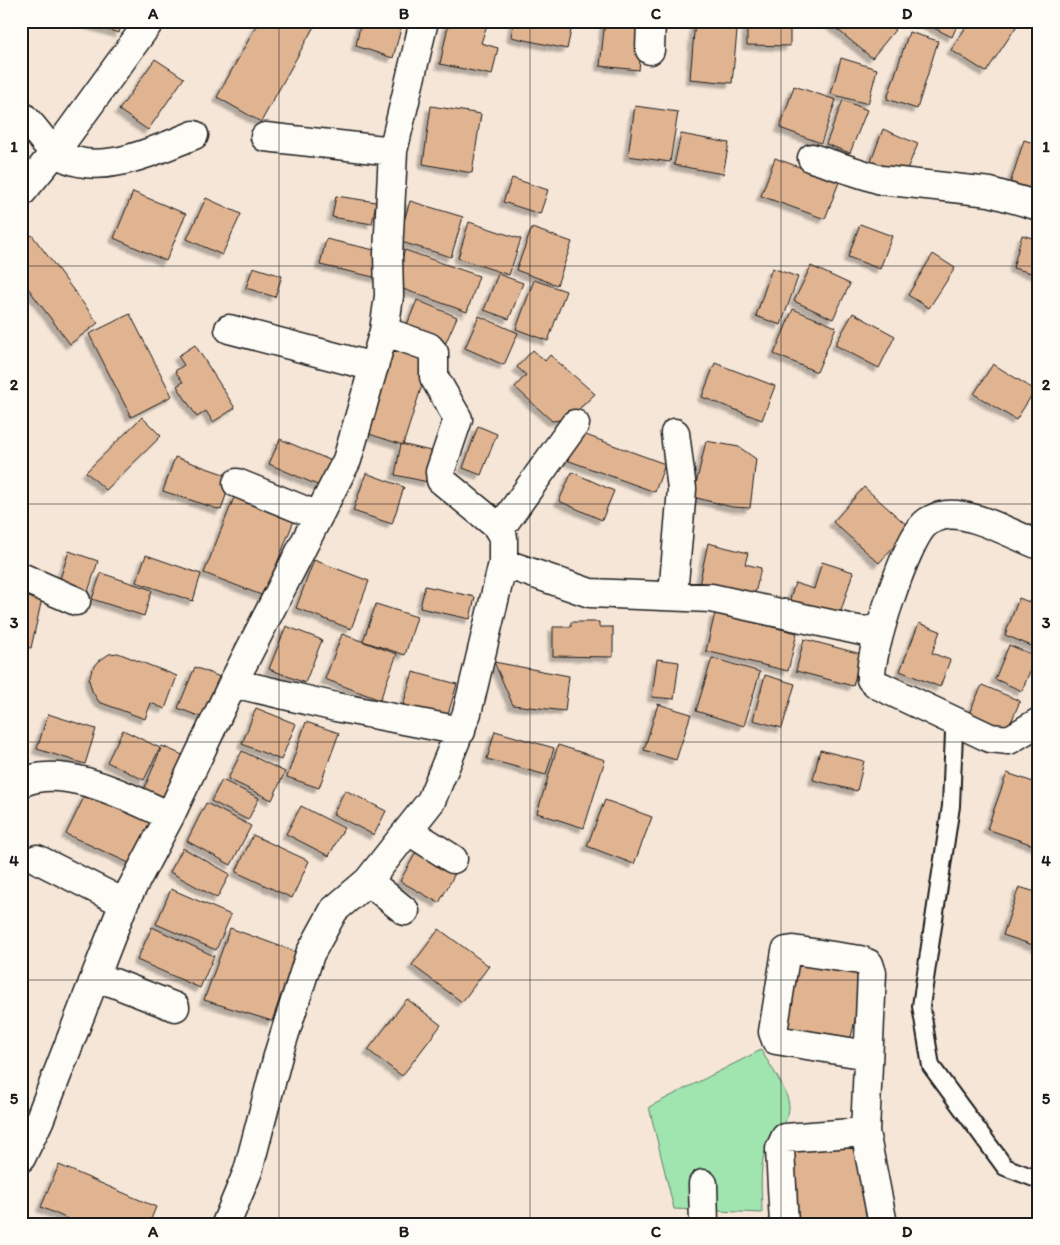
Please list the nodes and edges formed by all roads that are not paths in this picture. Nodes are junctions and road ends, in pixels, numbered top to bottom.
1 (150, 21) edge
2 (424, 21) edge
3 (652, 21) edge
4 (650, 50) dead end
5 (22, 114) edge
6 (194, 135) dead end
7 (265, 137) dead end
8 (393, 150) junction
9 (55, 152) junction
10 (812, 158) dead end
11 (21, 193) edge
12 (1039, 206) edge
13 (229, 329) dead end
14 (384, 331) junction
15 (374, 367) junction
16 (575, 424) dead end
17 (675, 433) dead end
18 (238, 483) dead end
19 (318, 516) junction
20 (500, 530) junction
21 (1039, 545) edge
22 (503, 563) junction
23 (21, 577) edge
24 (673, 595) junction
25 (76, 601) dead end
26 (879, 629) junction
27 (233, 683) junction
28 (1039, 722) edge
29 (461, 731) junction
30 (954, 733) dead end
31 (21, 783) edge
32 (170, 816) junction
33 (409, 831) junction
34 (37, 859) dead end
35 (453, 859) dead end
36 (368, 881) junction
37 (124, 903) junction
38 (405, 911) dead end
39 (95, 978) junction
40 (175, 1007) dead end
41 (868, 1055) junction
42 (30, 1117) edge
43 (865, 1132) junction
44 (21, 1158) edge
45 (1039, 1180) edge
46 (702, 1184) dead end
47 (226, 1224) edge
48 (704, 1224) edge
49 (784, 1224) edge
50 (884, 1224) edge

1 - 9 street
2 - 8 street
3 - 4 street
5 - 9 street
6 - 9 street
7 - 8 street
8 - 14 street
9 - 11 street
10 - 12 street
13 - 15 street
14 - 15 street
14 - 20 street
15 - 19 street
16 - 20 street
17 - 24 street
18 - 19 street
19 - 27 street
20 - 22 street
21 - 26 street
22 - 24 street
22 - 29 street
23 - 25 street
24 - 26 street
26 - 28 street
27 - 29 street
27 - 32 street
29 - 33 street
30 - 45 lane
31 - 32 street
32 - 37 street
33 - 35 street
33 - 36 street
34 - 37 street
36 - 38 street
36 - 47 street
37 - 39 street
39 - 40 street
39 - 42 street
41 - 41 street
41 - 43 street
42 - 44 street
43 - 49 street
43 - 50 street
46 - 48 street

